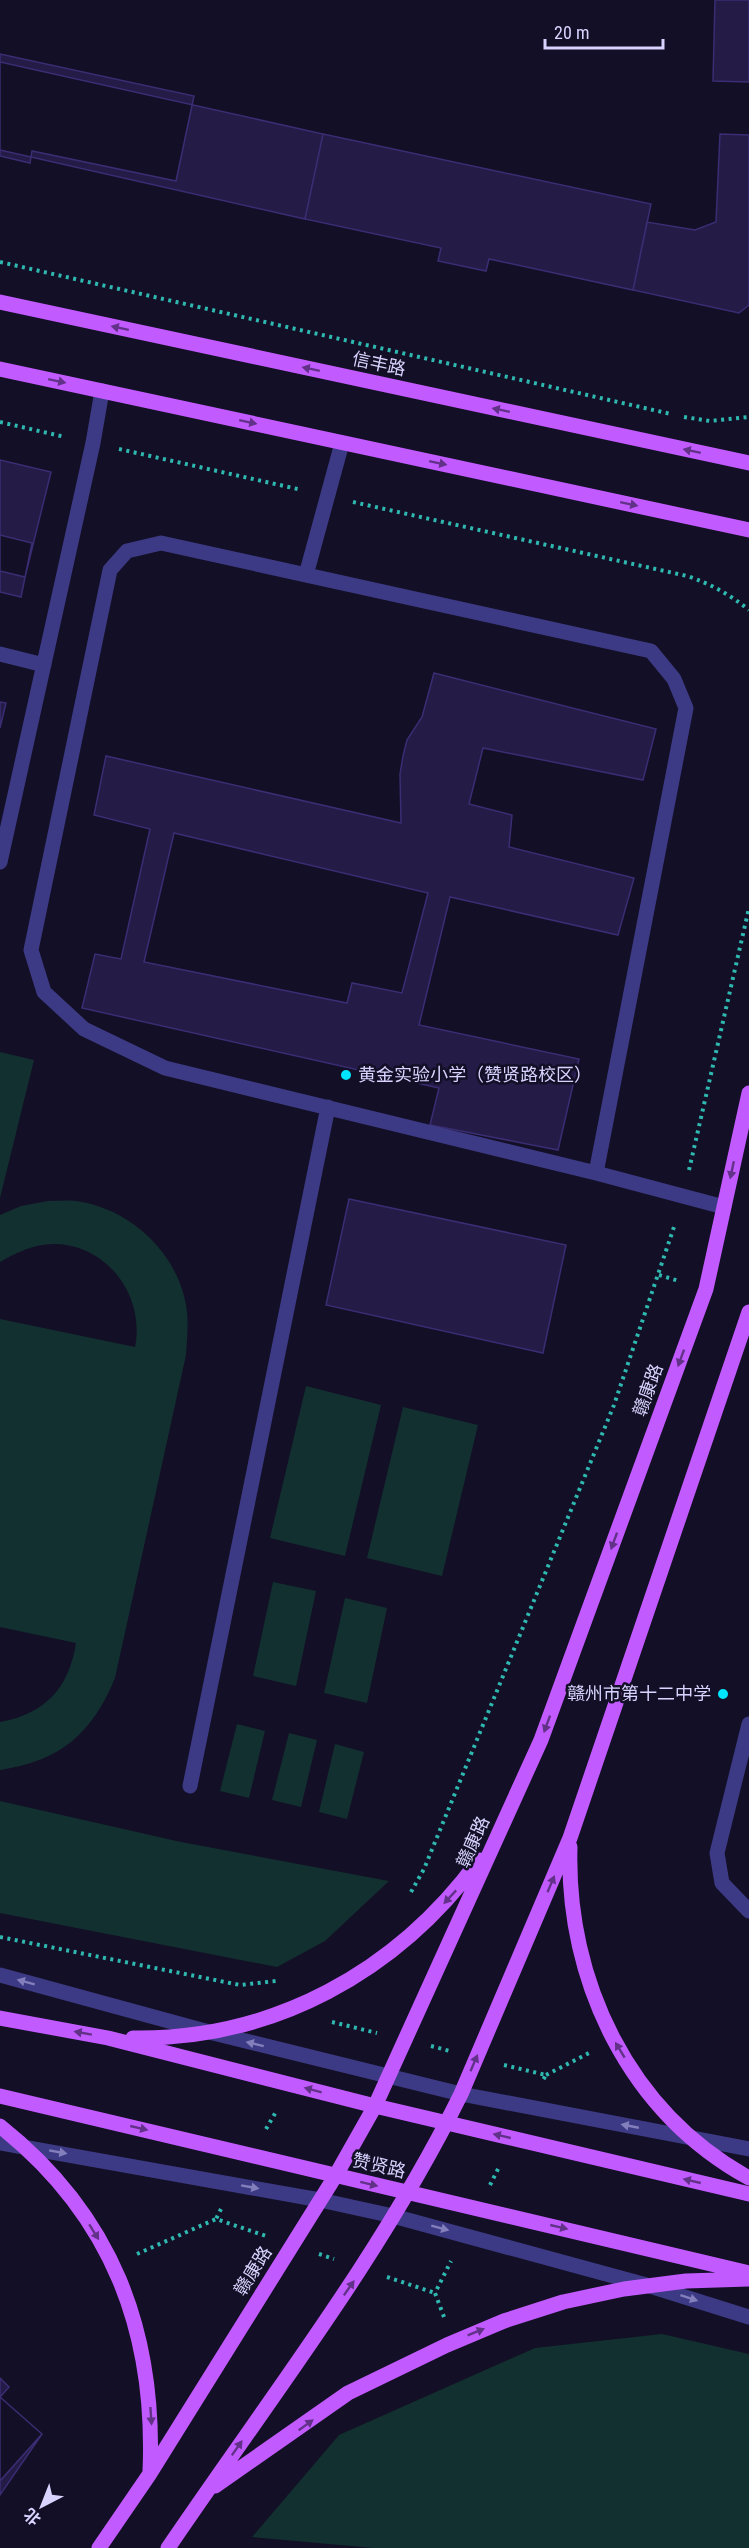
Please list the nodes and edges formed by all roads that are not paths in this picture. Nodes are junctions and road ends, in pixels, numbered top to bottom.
1 (0, 302) edge
2 (0, 369) edge
3 (102, 391) junction
4 (342, 442) junction
5 (749, 463) edge
6 (749, 530) edge
7 (306, 575) junction
8 (0, 654) edge
9 (44, 664) junction
10 (0, 862) edge
11 (749, 1093) edge
12 (328, 1107) junction
13 (596, 1173) junction
14 (724, 1207) junction
15 (749, 1312) edge
16 (749, 1724) edge
17 (189, 1786) dead end
18 (507, 1814) junction
19 (570, 1839) junction
20 (749, 1911) edge
21 (0, 1975) edge
22 (0, 2018) edge
23 (209, 2032) junction
24 (108, 2037) junction
25 (388, 2077) junction
26 (461, 2094) junction
27 (0, 2096) edge
28 (375, 2106) junction
29 (447, 2123) junction
30 (0, 2126) edge
31 (693, 2138) junction
32 (0, 2143) edge
33 (24, 2146) junction
34 (749, 2149) edge
35 (336, 2175) junction
36 (749, 2178) edge
37 (407, 2193) junction
38 (749, 2194) edge
39 (320, 2200) junction
40 (393, 2216) junction
41 (749, 2273) edge
42 (749, 2278) edge
43 (650, 2286) junction
44 (749, 2317) edge
45 (149, 2475) junction
46 (205, 2493) junction
47 (99, 2548) edge
48 (168, 2548) edge

5 -> 1 main road, 信丰路
2 -> 3 main road
3 -> 4 main road
3 - 9 street
4 -> 6 main road
4 - 7 street
7 - 12 street
7 - 13 street
8 - 9 street
9 - 10 street
11 -> 14 main road, 赣康路
12 - 13 street
12 - 17 street
13 - 14 street
14 -> 18 main road, 赣康路
15 - 19 main road
16 - 20 street
18 -> 23 main road
18 - 25 main road, 赣康路
26 -> 19 main road
31 -> 19 main road
23 -> 21 street
24 -> 22 main road
23 - 24 main road
25 -> 23 street
28 -> 24 main road
25 - 26 street
25 - 28 main road, 赣康路
26 - 29 main road
31 -> 26 street
27 -> 35 main road, 赞贤路
28 - 29 main road
28 - 35 main road, 赣康路
29 - 37 main road
38 -> 29 main road
30 - 33 main road
31 - 34 street
31 - 36 main road
32 - 33 street
33 -> 39 street
33 -> 45 main road
35 -> 37 main road, 赞贤路
35 - 39 main road, 赣康路
37 - 40 main road
37 -> 41 main road, 赞贤路
39 - 40 street
39 - 45 main road, 赣康路
40 -> 43 street
46 -> 40 main road
42 - 43 main road
43 -> 44 street
46 -> 43 main road
45 - 47 main road, 赣康路
46 - 48 main road

